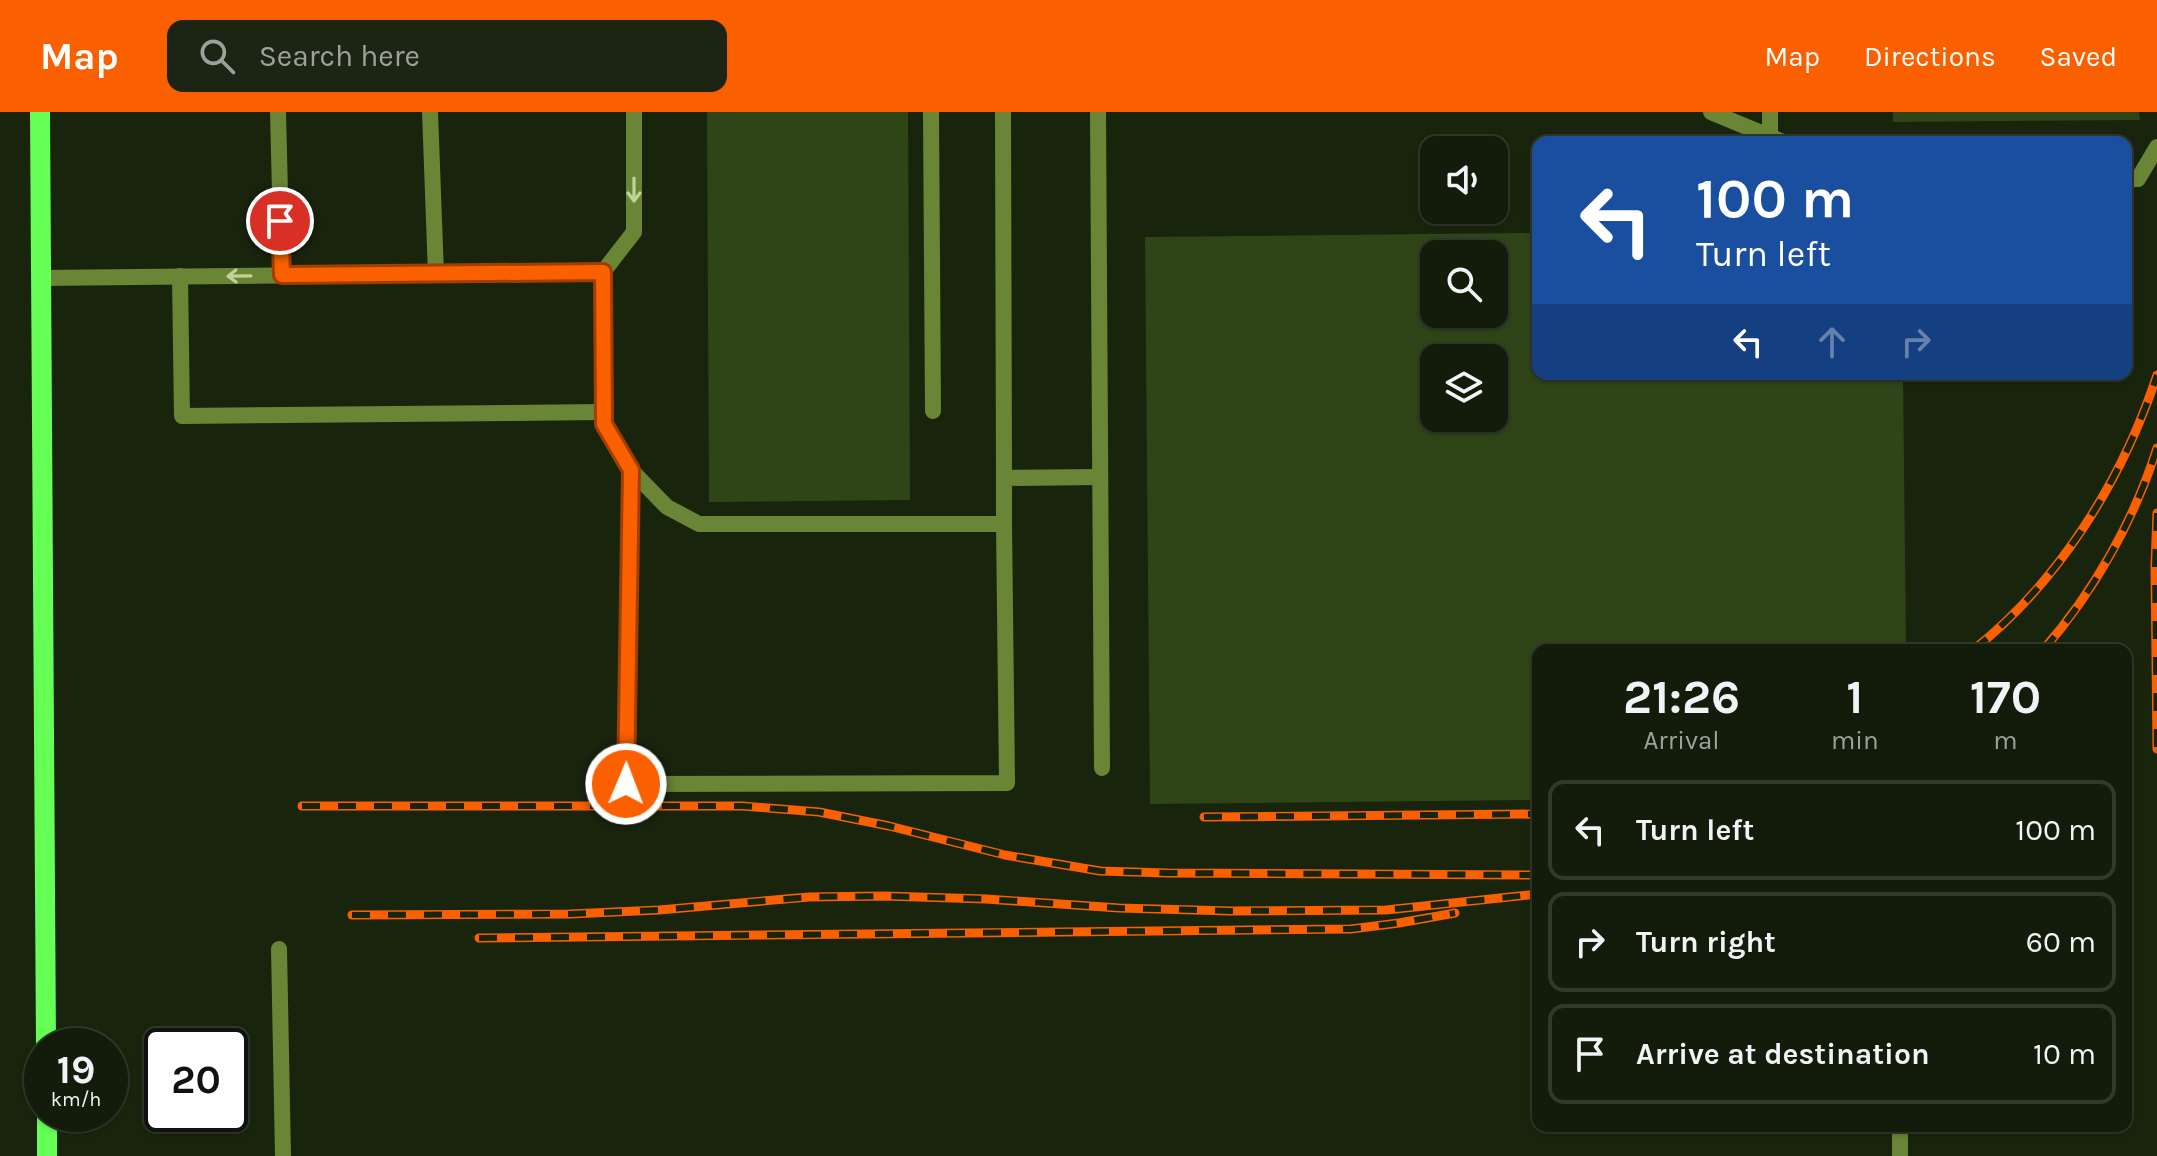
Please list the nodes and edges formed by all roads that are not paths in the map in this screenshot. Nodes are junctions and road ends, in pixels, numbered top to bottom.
1 (40, 112) edge
2 (278, 112) edge
3 (430, 112) edge
4 (634, 112) edge
5 (931, 112) edge
6 (1003, 112) edge
7 (1098, 112) edge
8 (1711, 112) edge
9 (1770, 112) edge
10 (1770, 136) edge
11 (1776, 136) edge
12 (2157, 147) edge
13 (2132, 179) edge
14 (603, 272) junction
15 (436, 274) junction
16 (282, 275) junction
17 (180, 276) junction
18 (41, 278) junction
19 (933, 411) dead end
20 (604, 412) junction
21 (631, 470) junction
22 (1100, 477) junction
23 (1004, 478) junction
24 (1004, 524) junction
25 (1102, 768) dead end
26 (279, 949) dead end
27 (46, 1028) edge
28 (47, 1132) edge
29 (1900, 1132) edge
30 (47, 1156) edge
31 (283, 1156) edge
32 (1900, 1156) edge

1 - 18 main road
2 - 16 lane
3 - 15 lane
4 -> 14 lane
5 - 19 lane
6 - 23 lane
7 - 22 lane
8 - 10 lane
9 - 11 lane
12 - 13 lane
14 - 15 lane
14 - 20 lane
15 - 16 lane
16 -> 17 lane
17 - 18 lane
17 - 20 lane
18 - 27 main road
20 - 21 lane
21 - 24 lane
21 - 24 lane
22 - 23 lane
22 - 25 lane
23 - 24 lane
26 - 31 lane
28 - 30 main road
29 - 32 lane

